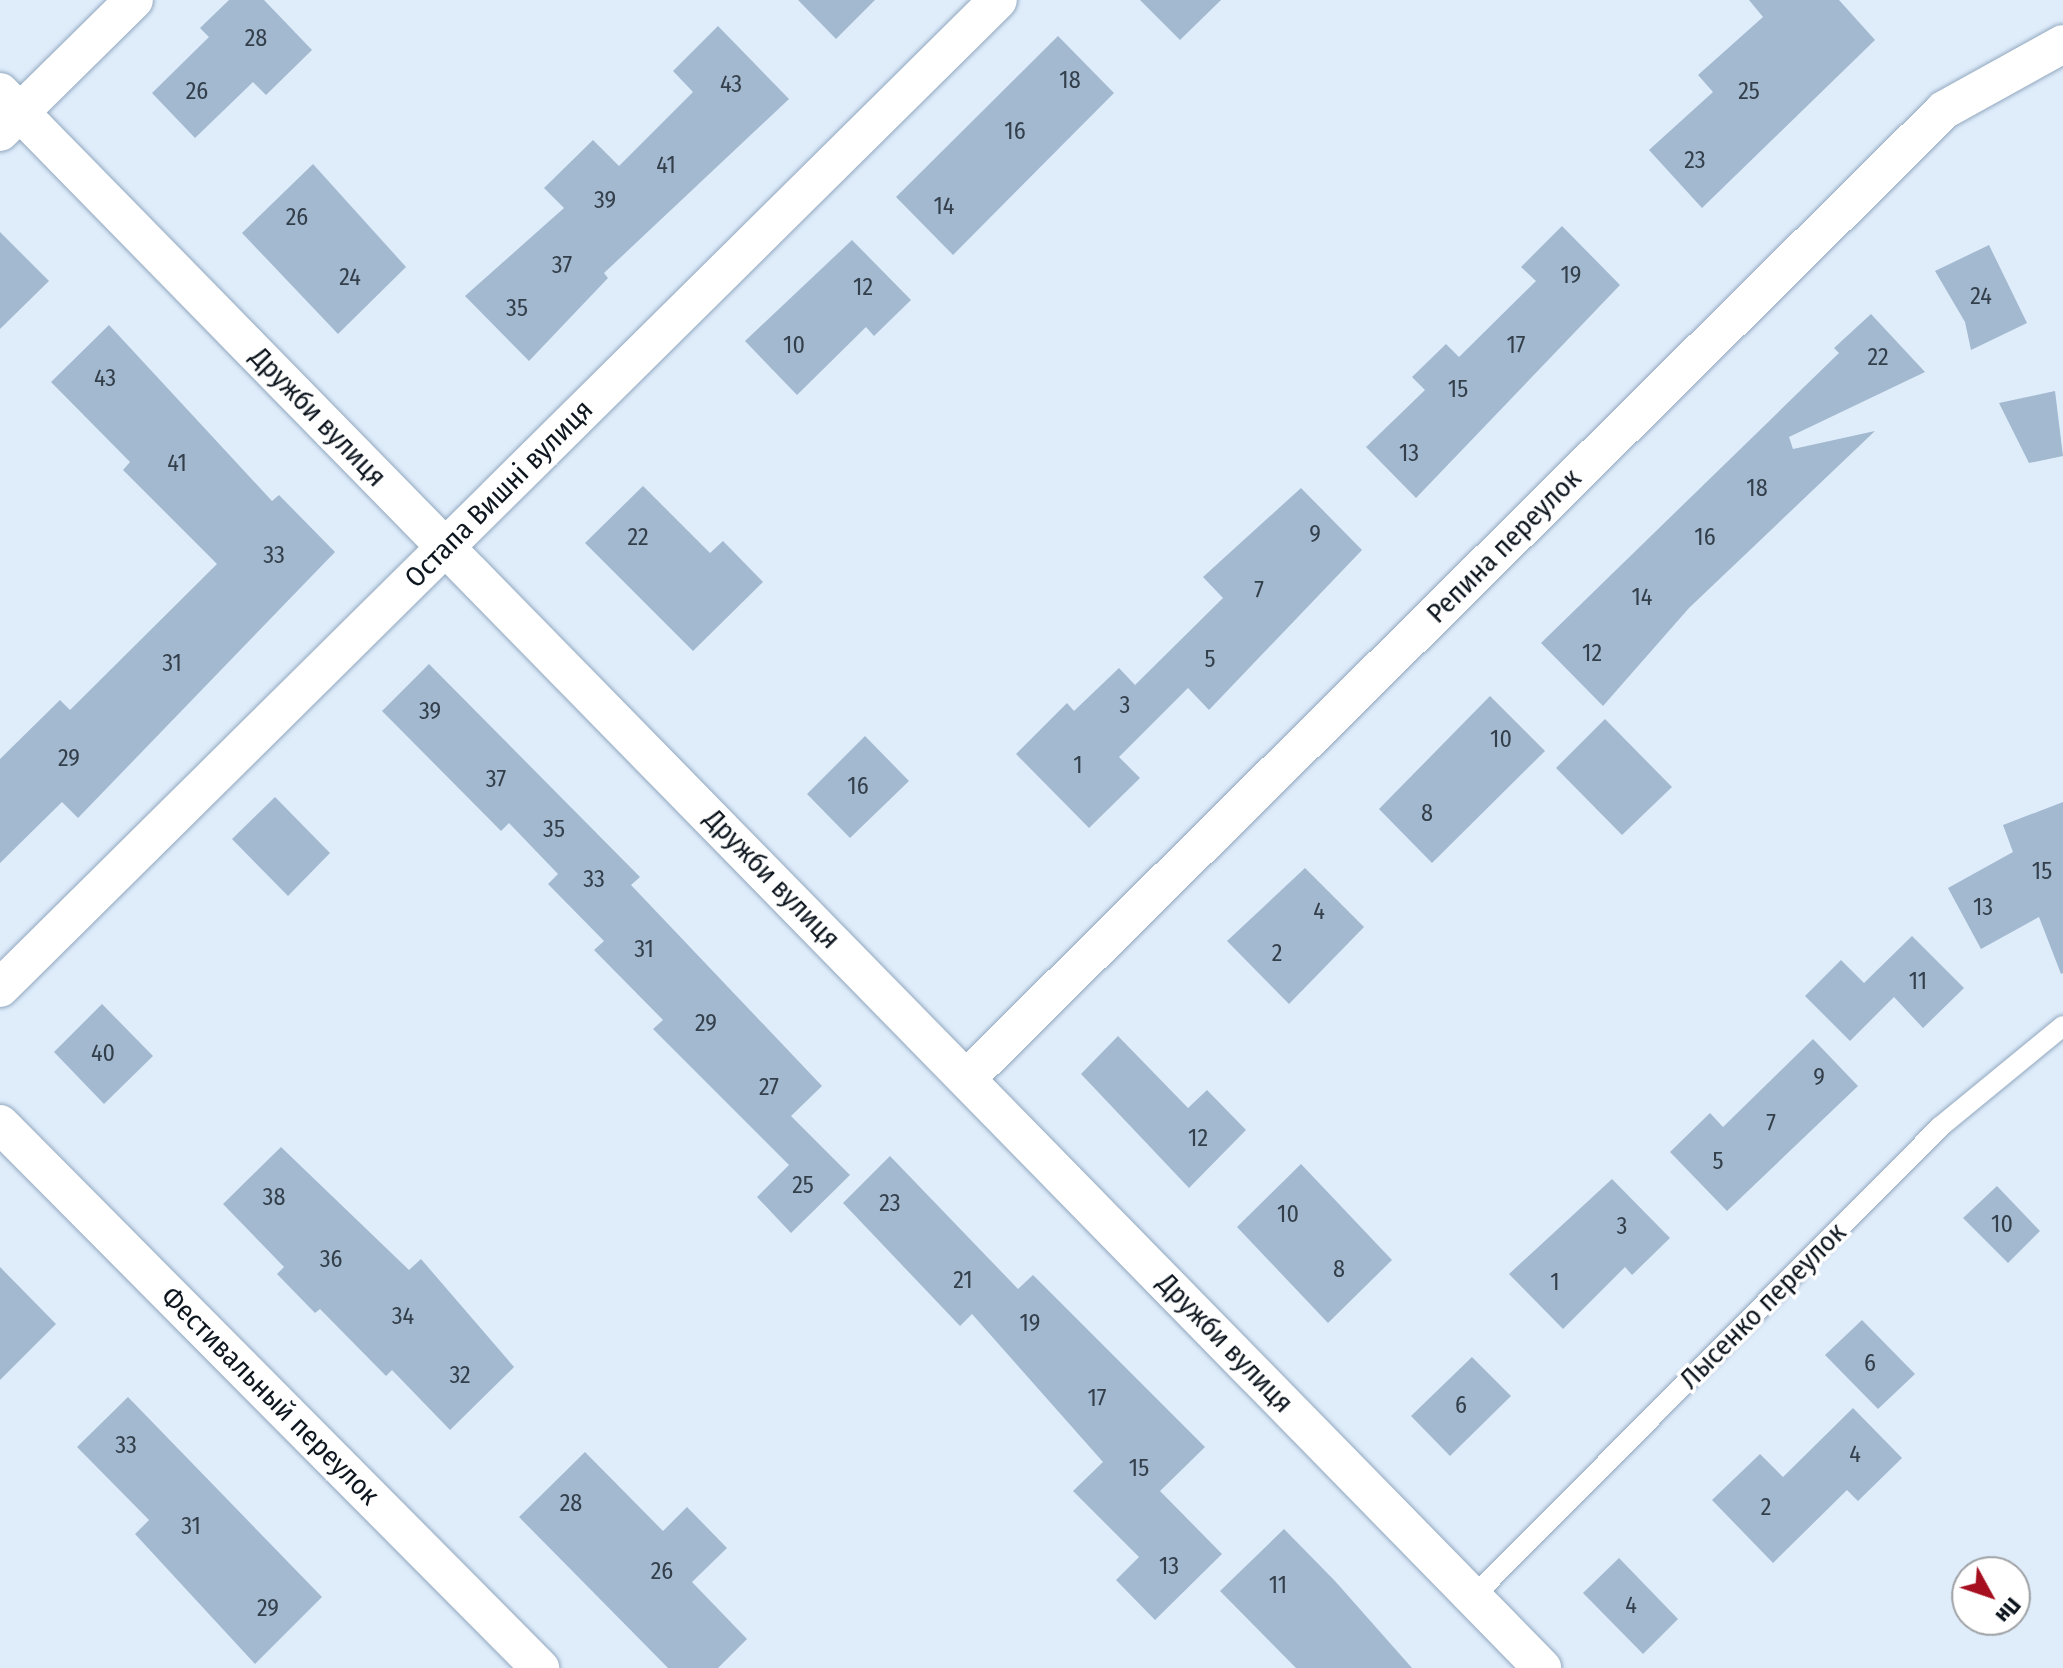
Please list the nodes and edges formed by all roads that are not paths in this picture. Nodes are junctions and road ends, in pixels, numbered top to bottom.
1 (134, 0) edge
2 (998, 0) edge
3 (2063, 44) edge
4 (7, 112) edge
5 (445, 547) junction
6 (0, 988) edge
7 (2063, 1026) edge
8 (967, 1078) junction
9 (0, 1124) edge
10 (1473, 1597) junction
11 (540, 1668) edge
12 (1542, 1668) edge

1 - 4 street
2 - 5 street, Остапа Вишні вулиця
3 - 8 street, Репина переулок
4 - 5 street, Дружби вулиця
5 - 6 street, Остапа Вишні вулиця
5 - 8 street, Дружби вулиця
7 - 10 lane, Лысенко переулок
8 - 10 street, Дружби вулиця
9 - 11 street, Фестивальный переулок
10 - 12 street, Дружби вулиця

